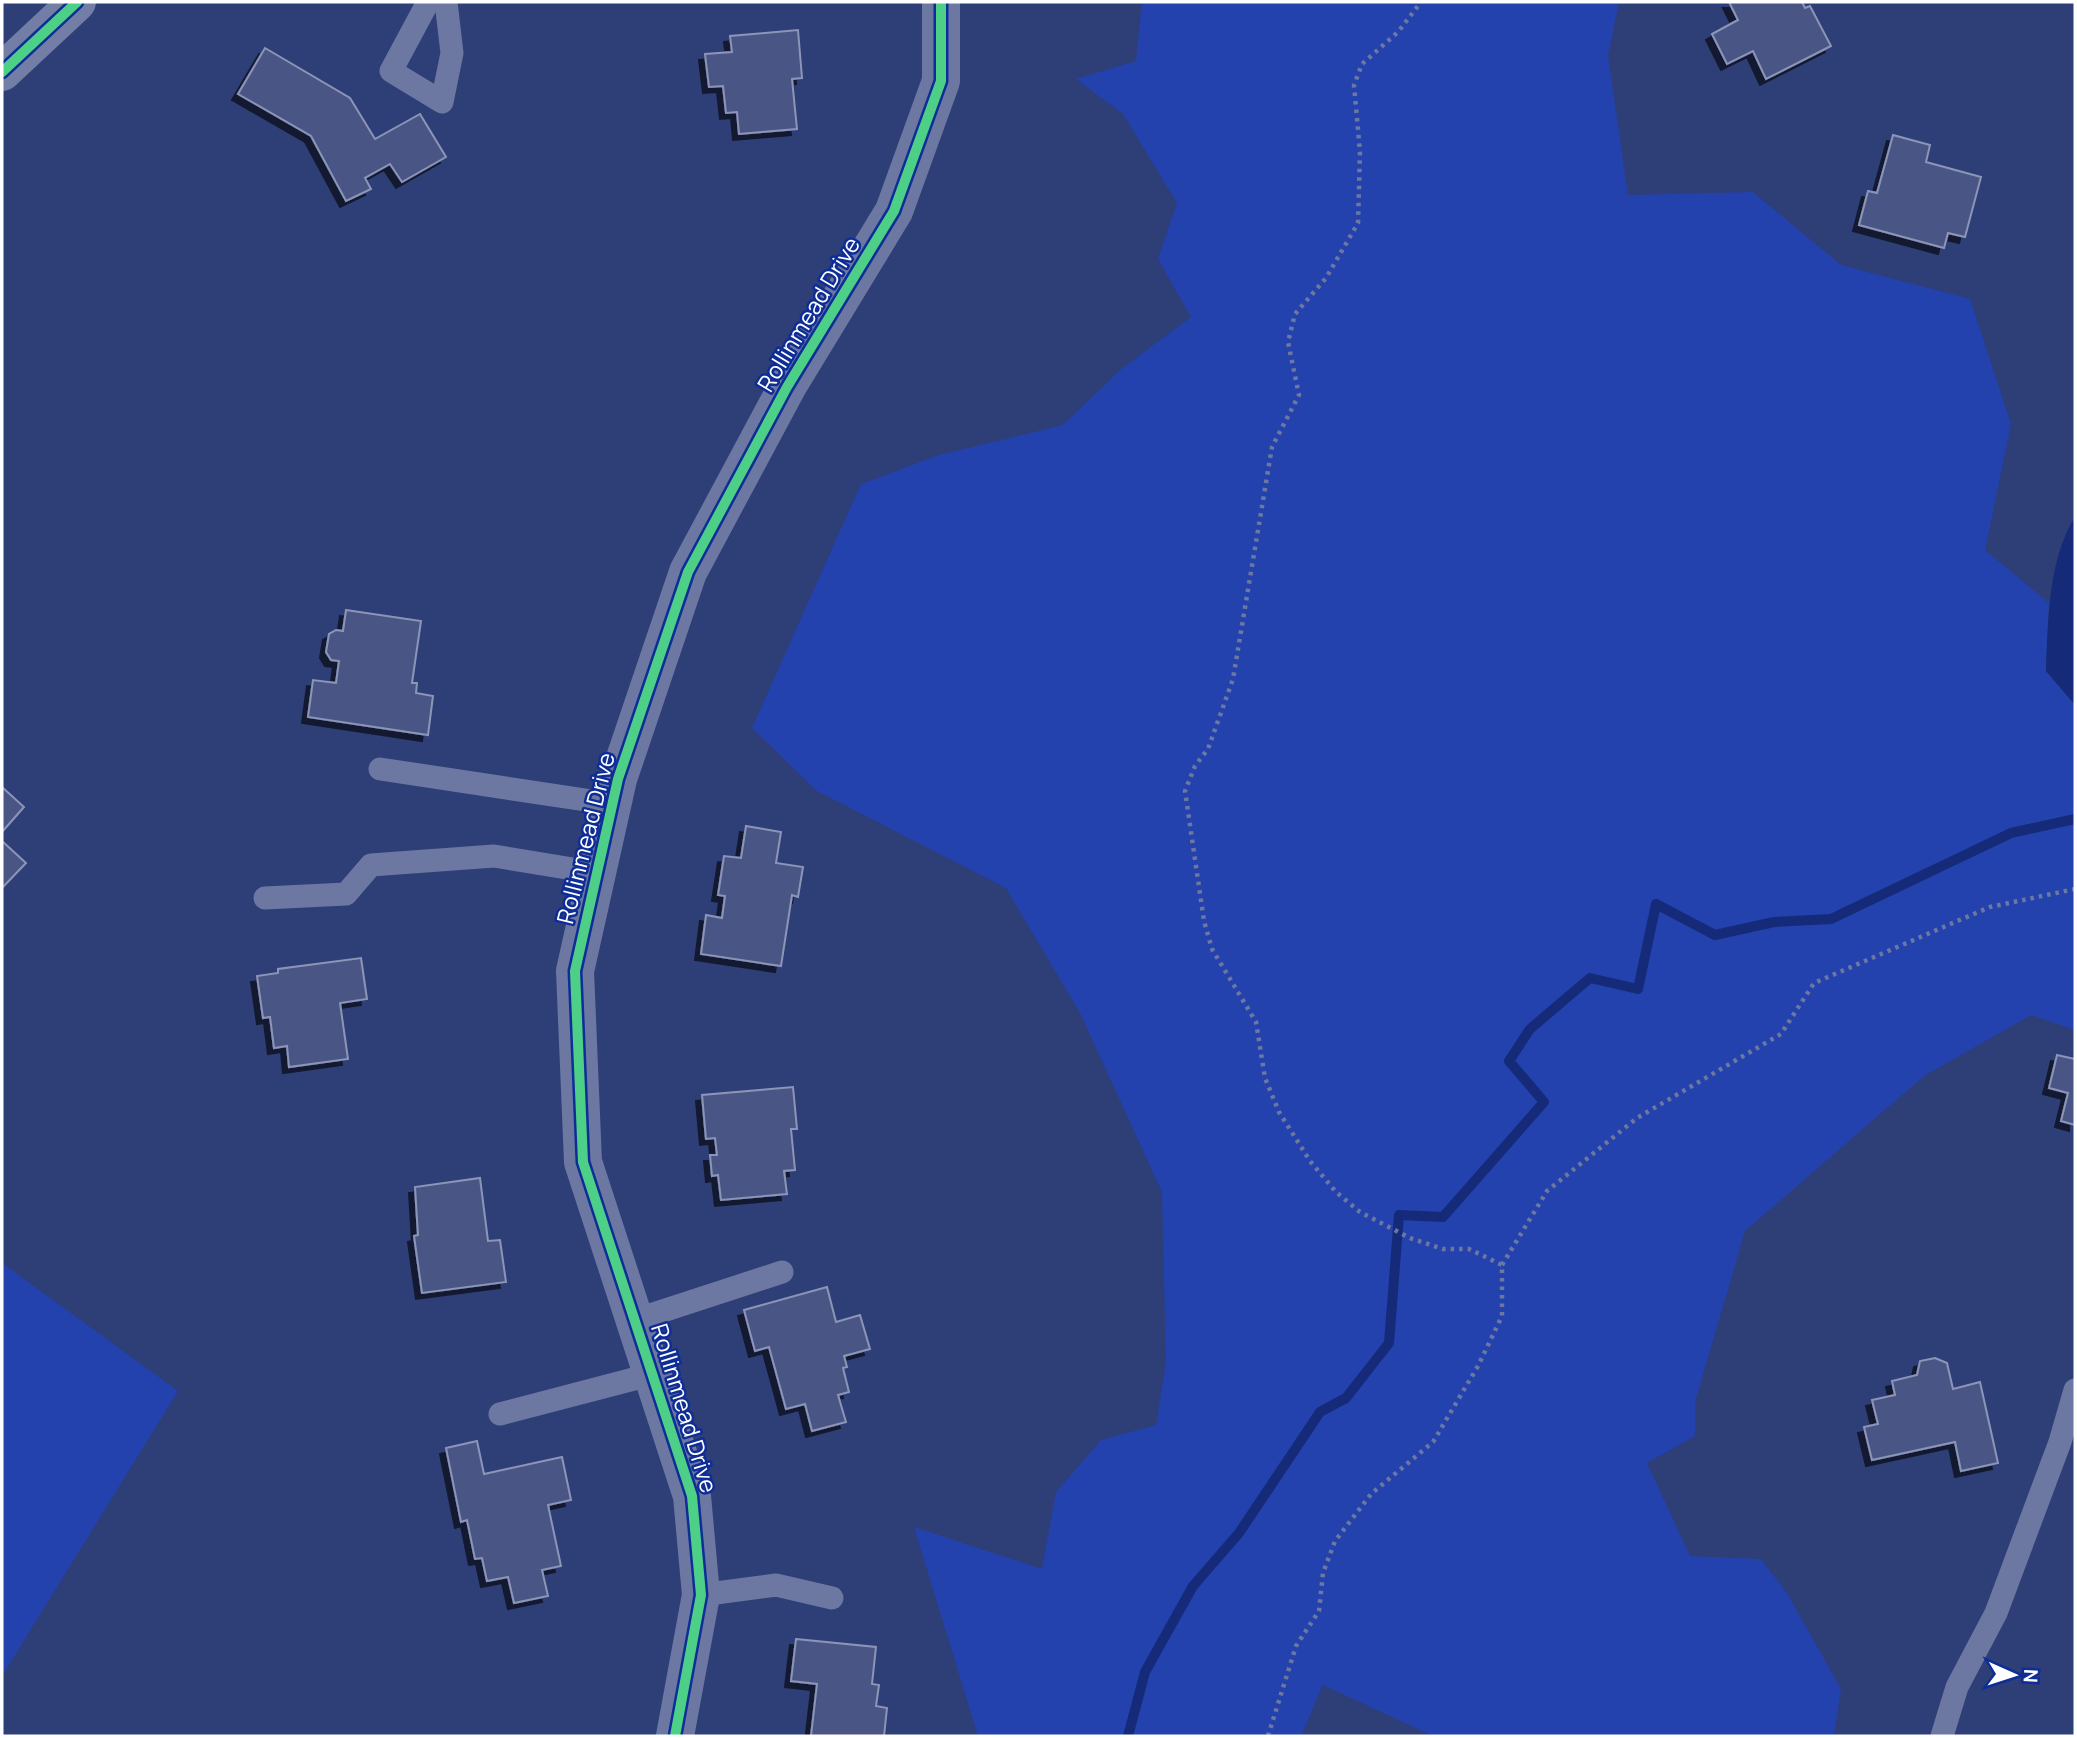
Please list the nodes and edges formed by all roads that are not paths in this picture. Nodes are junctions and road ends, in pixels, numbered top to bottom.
1 (77, 2) edge
2 (428, 2) edge
3 (446, 2) edge
4 (942, 2) edge
5 (2, 72) edge
6 (380, 769) dead end
7 (612, 804) junction
8 (597, 873) junction
9 (265, 898) dead end
10 (782, 1272) dead end
11 (635, 1320) junction
12 (653, 1374) junction
13 (2075, 1390) edge
14 (500, 1414) dead end
15 (701, 1595) junction
16 (831, 1598) dead end
17 (675, 1736) edge
18 (1942, 1736) edge

1 - 5 street
2 - 3 lane
4 - 7 street, Rollinmead Drive
6 - 7 lane
7 - 8 street, Rollinmead Drive
8 - 9 lane
8 - 11 street, Rollinmead Drive
10 - 11 lane
11 - 12 street, Rollinmead Drive
12 - 14 lane
12 - 15 street, Rollinmead Drive
13 - 18 lane
15 - 16 lane
15 - 17 street, Rollinmead Drive

